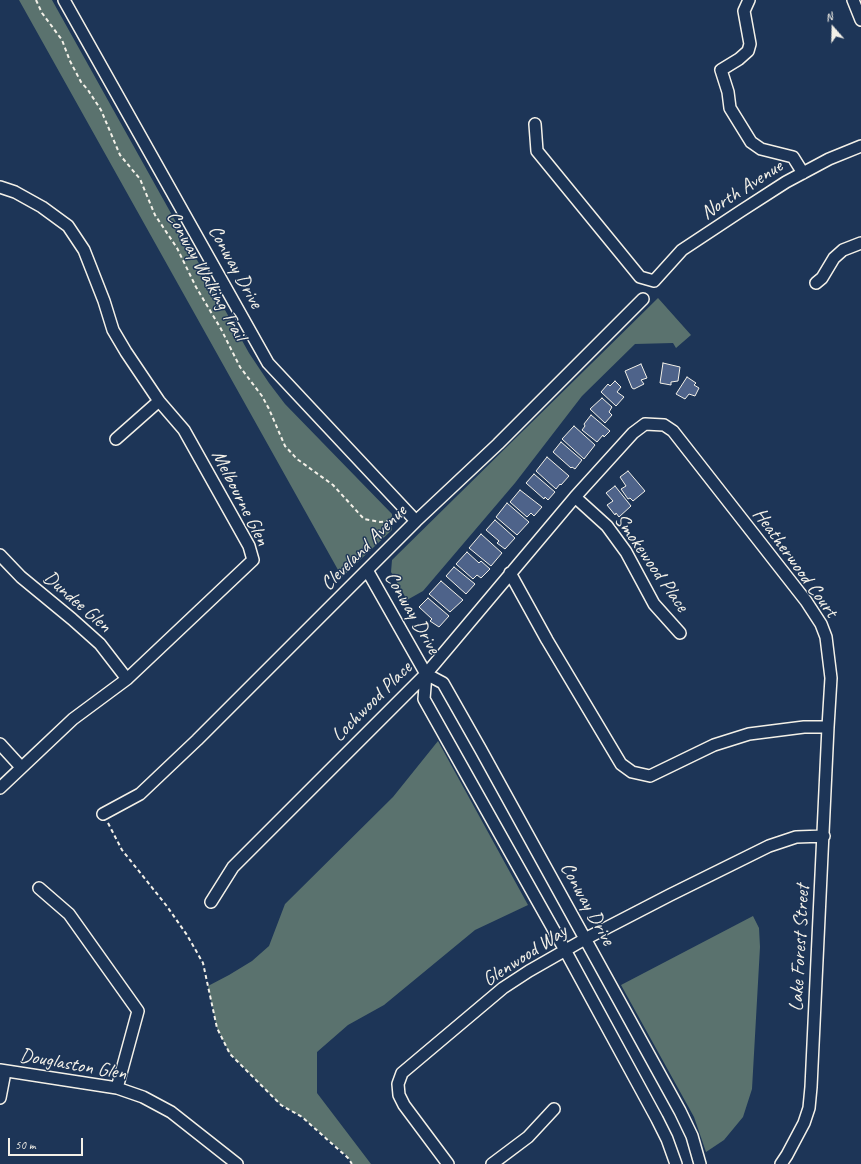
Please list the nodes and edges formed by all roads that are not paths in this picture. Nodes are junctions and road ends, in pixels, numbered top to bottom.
1 (64, 0) edge
2 (749, 0) edge
3 (854, 0) edge
4 (860, 14) edge
5 (535, 124) dead end
6 (861, 146) edge
7 (803, 173) junction
8 (0, 187) edge
9 (861, 243) edge
10 (816, 283) dead end
11 (643, 299) dead end
12 (159, 401) junction
13 (633, 433) joint
14 (116, 439) dead end
15 (575, 497) junction
16 (416, 521) junction
17 (0, 555) edge
18 (367, 570) junction
19 (510, 573) junction
20 (680, 633) dead end
21 (426, 674) junction
22 (127, 679) junction
23 (828, 727) junction
24 (0, 744) edge
25 (21, 768) junction
26 (0, 788) edge
27 (103, 814) road end
28 (824, 836) junction
29 (39, 888) dead end
30 (211, 902) dead end
31 (586, 939) junction
32 (565, 950) junction
33 (2, 1071) edge
34 (116, 1088) junction
35 (0, 1098) edge
36 (554, 1109) dead end
37 (234, 1163) edge
38 (448, 1164) edge
39 (492, 1164) edge
40 (676, 1164) edge
41 (700, 1164) edge
42 (781, 1164) edge

1 - 16 street, Conway Drive
2 - 7 street
3 - 4 street
5 - 7 street, North Avenue
6 - 7 street, North Avenue
8 - 12 street, Melbourne Glen
9 - 10 street
11 - 16 street, Cleveland Avenue
12 - 14 street
12 - 22 street, Melbourne Glen
13 - 15 street, Lochwood Place
13 - 23 street, Heatherwood Court
15 - 19 street, Lochwood Place
15 - 20 street, Smokewood Place
16 - 18 street, Cleveland Avenue
17 - 22 street, Dundee Glen
18 - 21 street, Conway Drive
18 - 27 street, Cleveland Avenue
19 - 21 street, Lochwood Place
19 - 23 street
21 - 30 street, Lochwood Place
21 - 31 street, Conway Drive
21 - 32 street, Conway Drive
22 - 25 street, Melbourne Glen
23 - 28 street, Lake Forest Street
24 - 25 street
25 - 26 street, Melbourne Glen
28 - 31 street, Glenwood Way
28 - 42 street, Lake Forest Street
29 - 34 street
31 - 32 street, Glenwood Way
31 - 41 street, Conway Drive
32 - 38 street, Glenwood Way
32 - 40 street, Conway Drive
33 - 34 street, Douglaston Glen
33 - 35 street
34 - 37 street, Douglaston Glen
36 - 39 street

